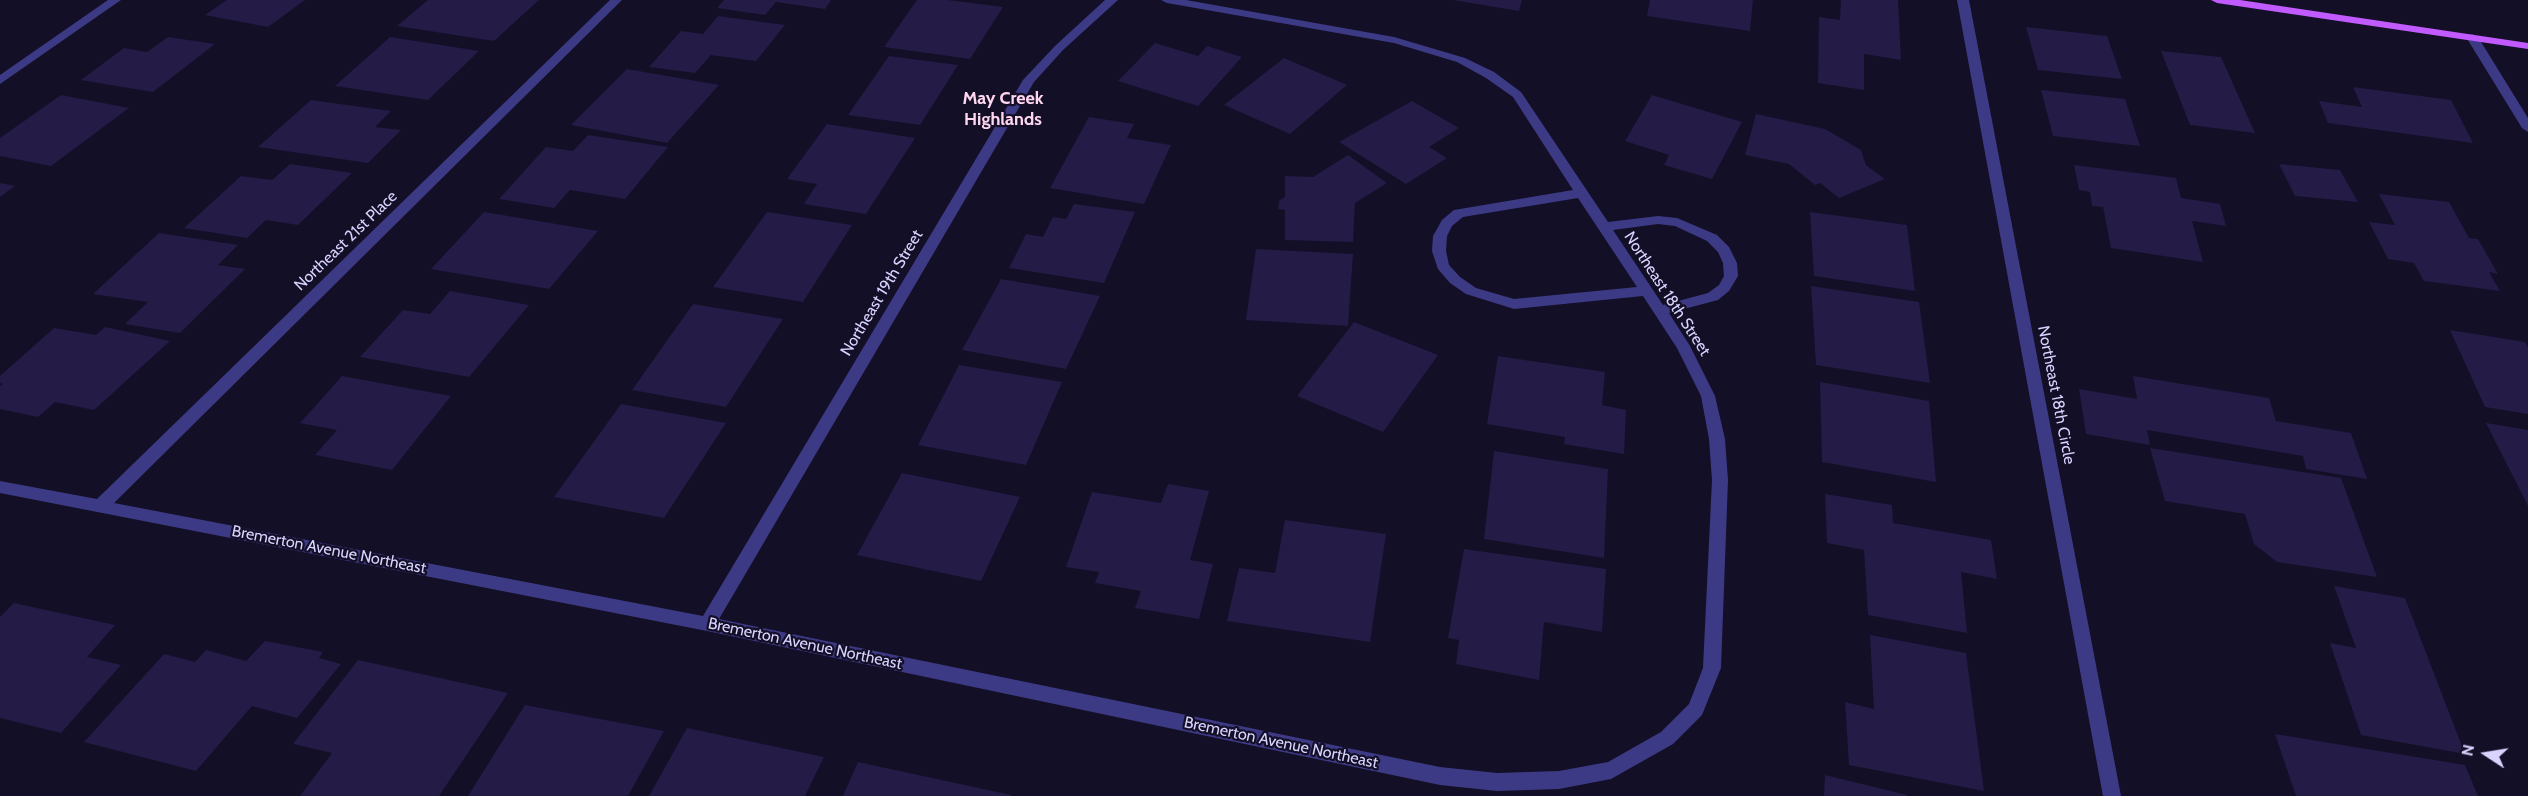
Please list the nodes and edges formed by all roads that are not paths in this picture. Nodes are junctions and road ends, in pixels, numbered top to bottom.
1 (115, 0) edge
2 (616, 0) edge
3 (1112, 0) edge
4 (1167, 0) edge
5 (1963, 0) edge
6 (2217, 0) edge
7 (2472, 37) junction
8 (2528, 45) edge
9 (0, 80) edge
10 (2528, 128) edge
11 (1580, 193) junction
12 (1602, 226) junction
13 (1646, 291) junction
14 (1659, 311) junction
15 (0, 487) edge
16 (100, 506) junction
17 (707, 624) junction
18 (1611, 770) joint
19 (2112, 796) edge

1 - 9 street
2 - 16 street, Northeast 21st Place
3 - 17 street, Northeast 19th Street
4 - 11 street, Northeast 18th Street
5 - 19 street, Northeast 18th Circle
6 - 7 main road
7 - 8 main road
7 - 10 street
11 - 12 street, Northeast 18th Street
11 - 13 street
12 - 13 street, Northeast 18th Street
12 - 14 street
13 - 14 street, Northeast 18th Street
14 - 18 street, Northeast 18th Street
15 - 16 street, Bremerton Avenue Northeast
16 - 17 street, Bremerton Avenue Northeast
17 - 18 street, Bremerton Avenue Northeast

